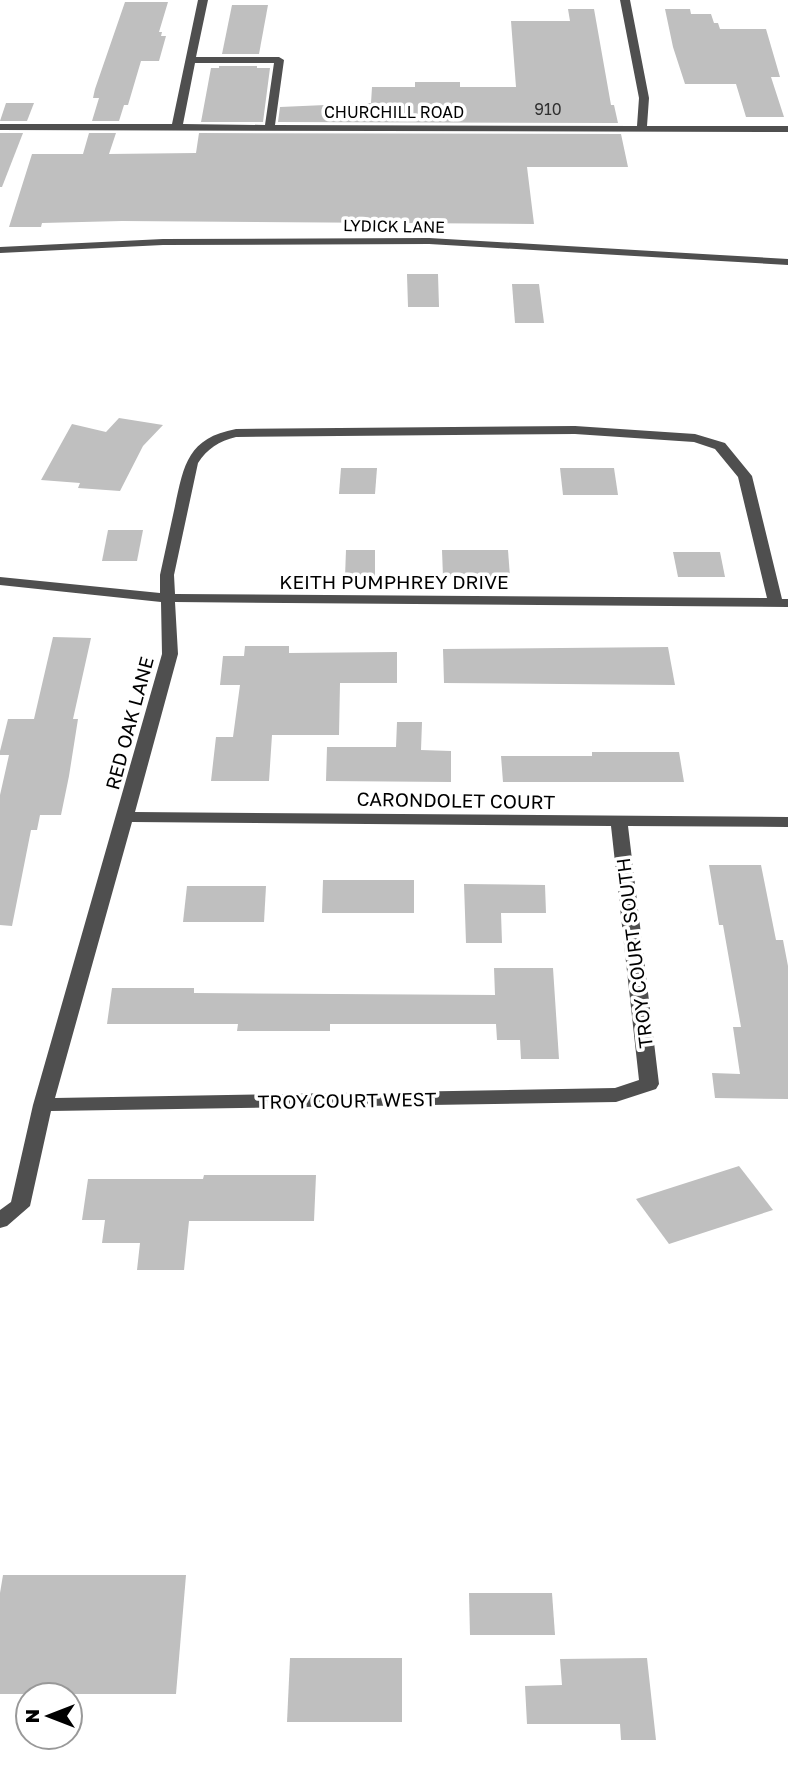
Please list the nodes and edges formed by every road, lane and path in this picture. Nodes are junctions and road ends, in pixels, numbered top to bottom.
1 (202, 0) edge
2 (625, 0) edge
3 (191, 60) junction
4 (0, 127) edge
5 (177, 127) junction
6 (270, 127) junction
7 (642, 129) junction
8 (788, 129) edge
9 (0, 250) edge
10 (788, 262) edge
11 (0, 581) edge
12 (168, 598) junction
13 (782, 603) edge
14 (124, 817) junction
15 (619, 822) junction
16 (788, 822) edge
17 (649, 1084) joint
18 (43, 1105) junction
19 (0, 1221) edge

1 - 3 street
2 - 7 street
3 - 5 street
3 - 6 street
4 - 5 street, CHURCHILL ROAD
5 - 6 street, CHURCHILL ROAD
6 - 7 street, CHURCHILL ROAD
7 - 8 street, CHURCHILL ROAD
9 - 10 street, LYDICK LANE
11 - 12 street, KEITH PUMPHREY DRIVE
12 - 13 street, KEITH PUMPHREY DRIVE
12 - 13 street, RED OAK LANE
12 - 14 street, RED OAK LANE
14 - 15 street, CARONDOLET COURT
14 - 18 street, RED OAK LANE
15 - 16 street, CARONDOLET COURT
15 - 17 street, TROY COURT SOUTH
17 - 18 street, TROY COURT WEST
18 - 19 street, RED OAK LANE

